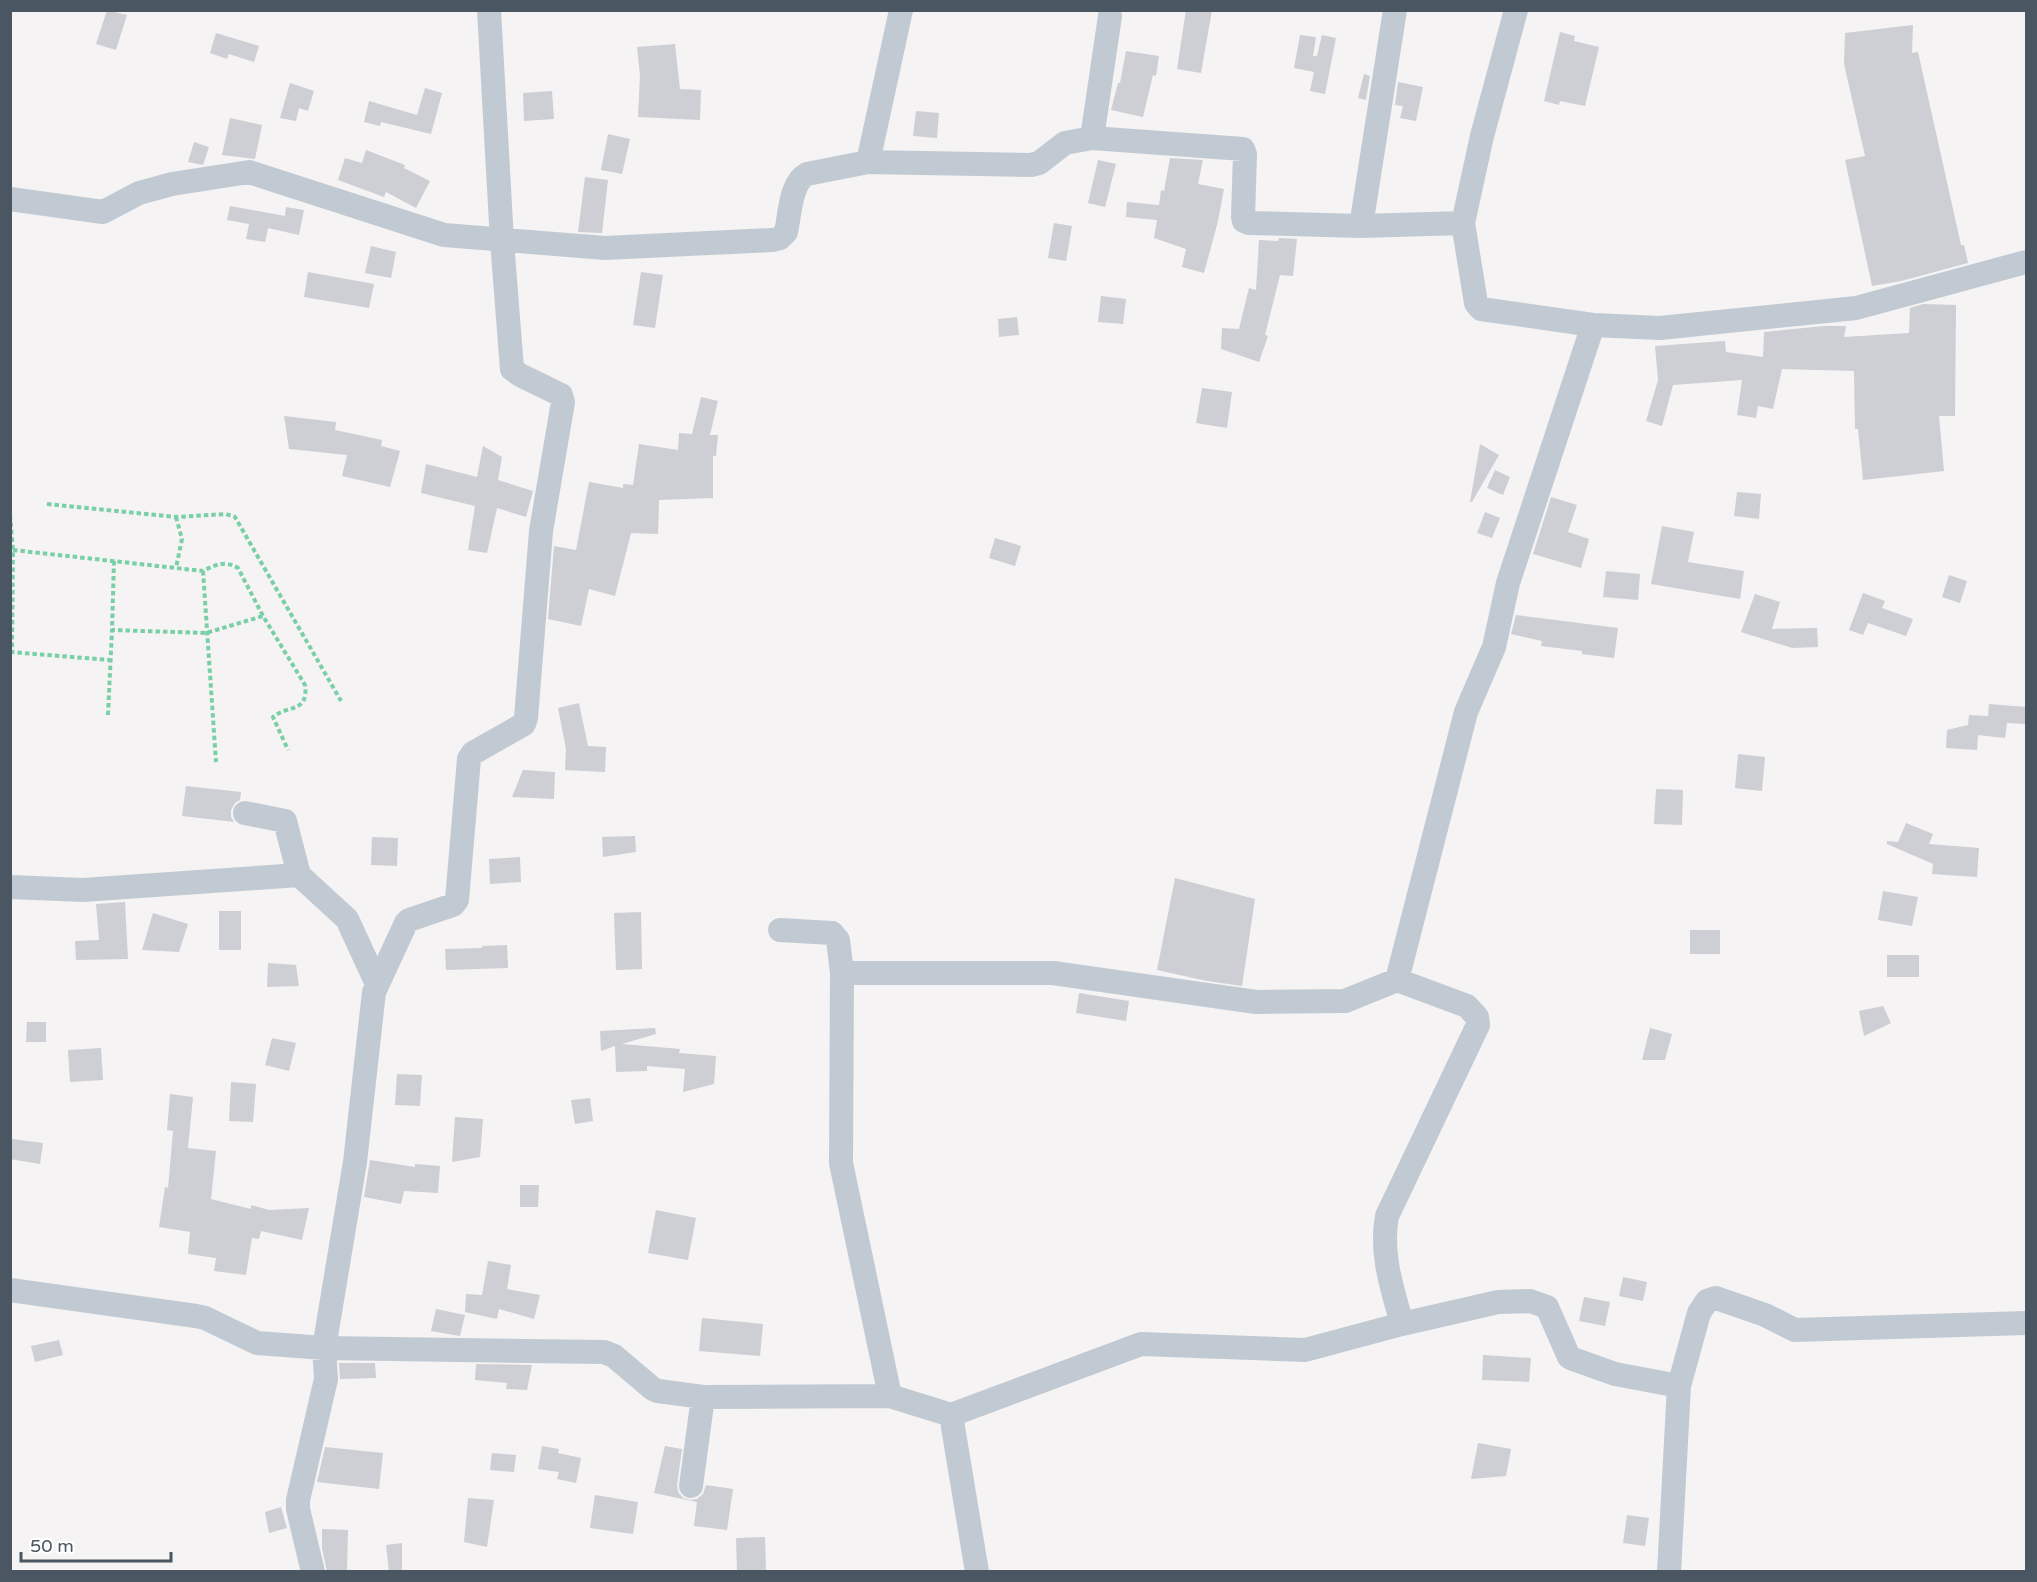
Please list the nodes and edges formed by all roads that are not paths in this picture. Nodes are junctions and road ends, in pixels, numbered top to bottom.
1 (489, 10) edge
2 (901, 10) edge
3 (1395, 10) edge
4 (1516, 10) edge
5 (1110, 16) dead end
6 (1092, 138) junction
7 (868, 162) junction
8 (10, 199) edge
9 (1463, 223) junction
10 (1361, 226) junction
11 (502, 241) junction
12 (2026, 262) edge
13 (1593, 325) junction
14 (245, 813) dead end
15 (299, 875) junction
16 (10, 887) edge
17 (780, 930) dead end
18 (842, 973) junction
19 (1397, 980) junction
20 (376, 984) junction
21 (10, 1290) edge
22 (2026, 1323) edge
23 (1402, 1324) junction
24 (324, 1348) junction
25 (1679, 1386) junction
26 (890, 1396) junction
27 (703, 1397) junction
28 (951, 1415) junction
29 (691, 1486) dead end
30 (313, 1572) edge
31 (977, 1572) edge
32 (1669, 1572) edge

1 - 11 street
2 - 7 street
3 - 10 street
4 - 9 street
5 - 6 street
6 - 7 street
6 - 10 street
7 - 11 street
8 - 11 street
9 - 10 street
9 - 13 street
11 - 20 street
12 - 13 street
13 - 19 street
14 - 15 street
15 - 16 street
15 - 20 street
17 - 18 street
18 - 19 street
18 - 26 street
19 - 23 street
20 - 24 street
21 - 24 street
22 - 25 street
23 - 25 street
23 - 28 street
24 - 27 street
24 - 30 street
25 - 32 street
26 - 27 street
26 - 28 street
27 - 29 street
28 - 31 street

